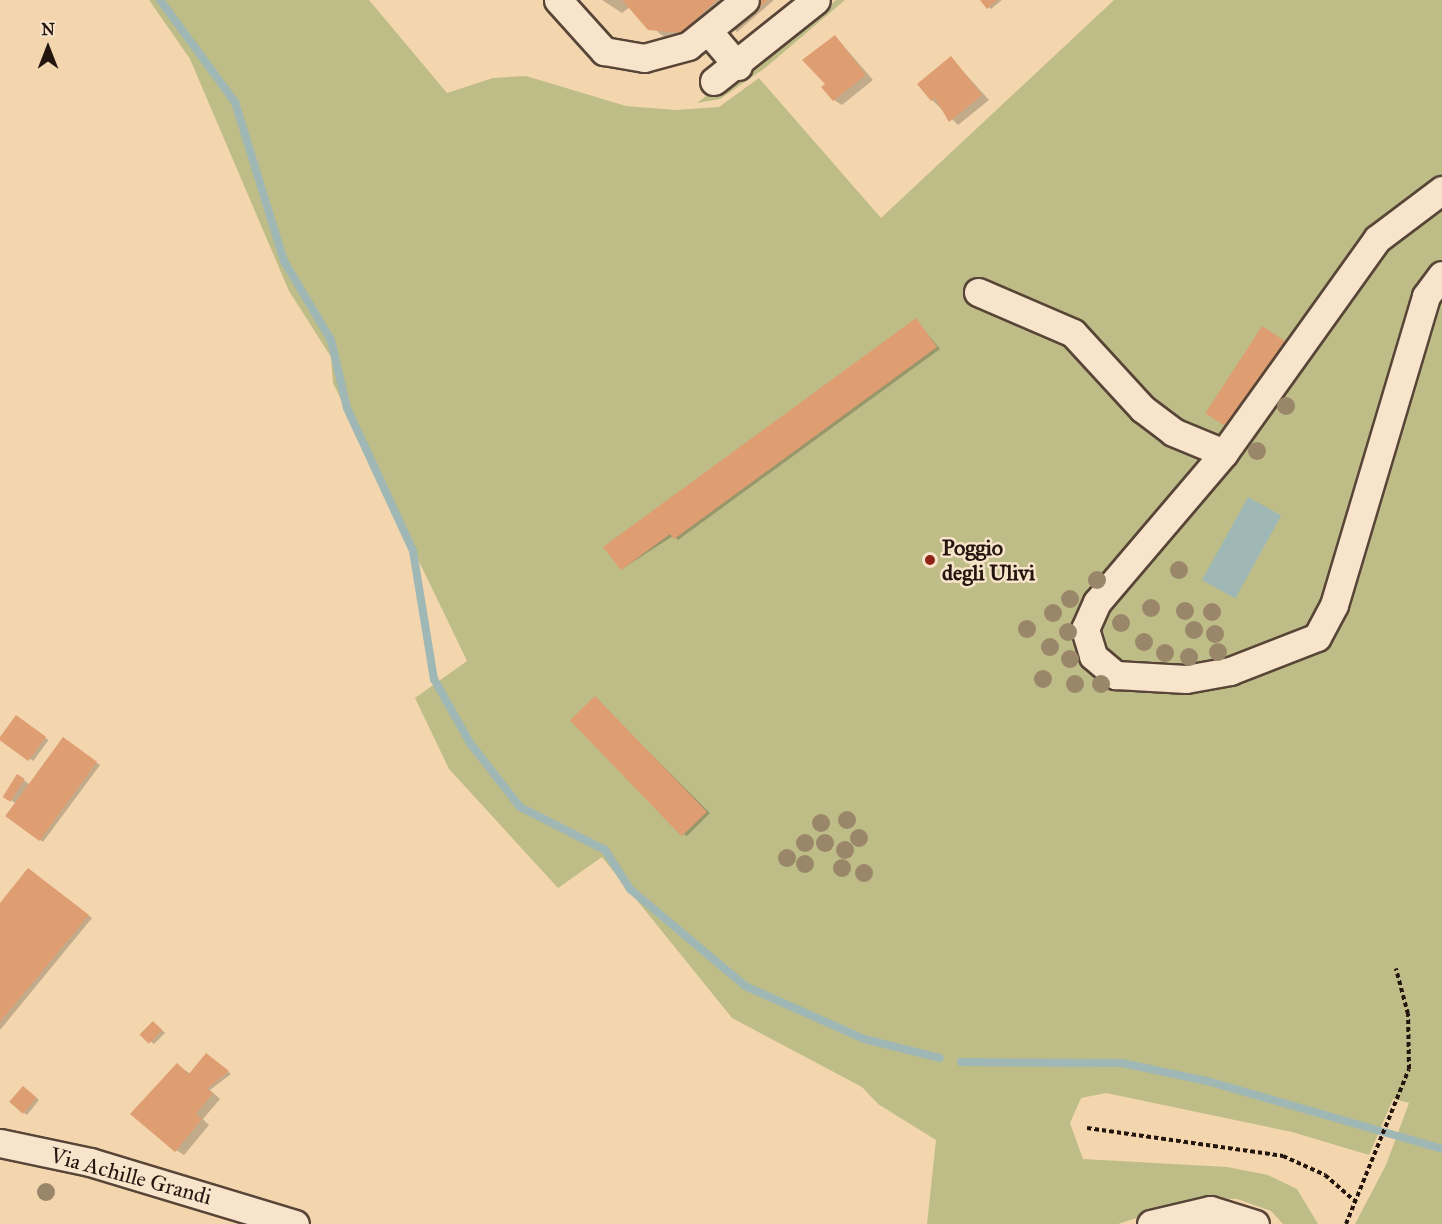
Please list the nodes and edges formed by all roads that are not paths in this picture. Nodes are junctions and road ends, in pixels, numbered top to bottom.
1 (558, 0) edge
2 (745, 0) edge
3 (816, 0) edge
4 (708, 31) junction
5 (738, 66) junction
6 (714, 81) dead end
7 (1442, 190) edge
8 (1442, 275) edge
9 (978, 291) dead end
10 (1224, 453) junction
11 (0, 1143) edge
12 (295, 1224) edge
13 (1151, 1224) edge
14 (1255, 1224) edge

1 - 4 street
2 - 4 street
3 - 5 street
4 - 5 street
5 - 6 street
7 - 10 street
8 - 10 street
9 - 10 street
11 - 12 street, Via Achille Grandi
13 - 14 street

